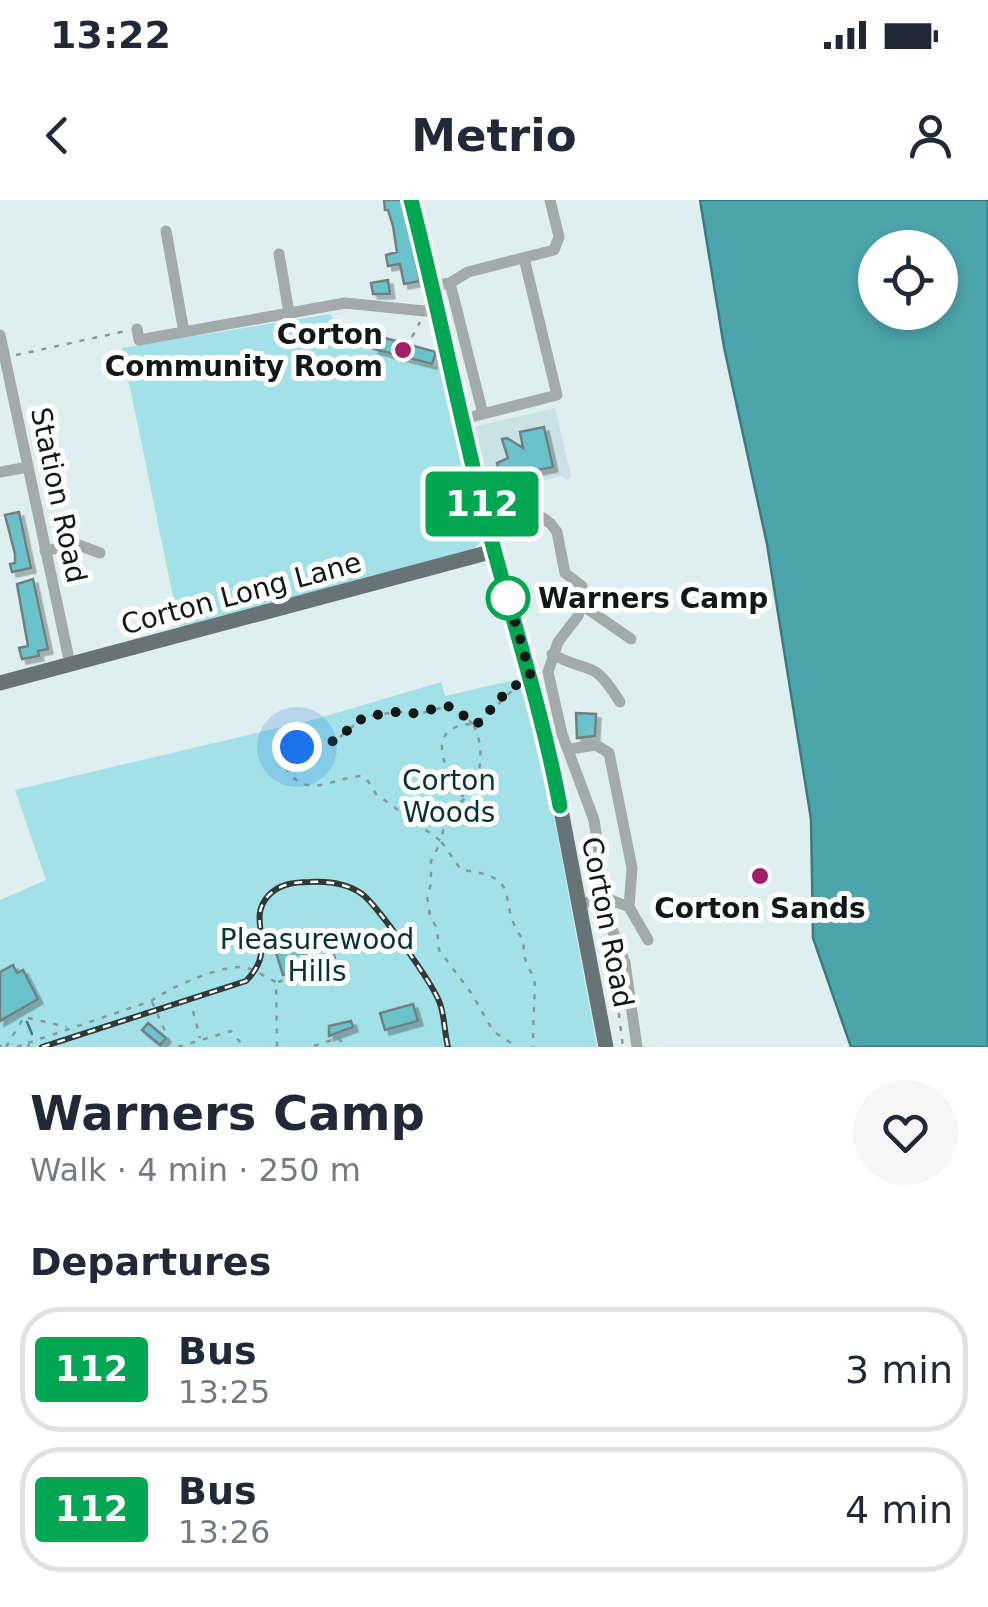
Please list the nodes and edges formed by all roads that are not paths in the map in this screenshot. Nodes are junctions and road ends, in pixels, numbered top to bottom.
1 (411, 200) edge
2 (550, 200) edge
3 (166, 231) dead end
4 (279, 254) dead end
5 (524, 258) junction
6 (450, 282) junction
7 (434, 286) junction
8 (439, 308) junction
9 (289, 313) junction
10 (137, 329) road end
11 (184, 332) junction
12 (0, 335) edge
13 (482, 414) junction
14 (464, 419) junction
15 (28, 467) junction
16 (0, 472) edge
17 (482, 503) junction
18 (45, 551) junction
19 (494, 551) junction
20 (100, 552) dead end
21 (582, 605) junction
22 (632, 638) dead end
23 (552, 654) junction
24 (70, 664) junction
25 (0, 683) edge
26 (620, 702) dead end
27 (570, 749) junction
28 (579, 904) junction
29 (605, 904) junction
30 (629, 907) junction
31 (648, 940) dead end
32 (606, 1047) edge
33 (636, 1047) edge

1 - 7 street
2 - 5 street
3 - 11 street
4 - 9 street
5 - 6 street
5 - 13 street
6 - 7 street
6 - 13 street
7 - 8 street
8 - 9 street
8 - 14 street
9 - 11 street
10 - 11 street
12 - 15 street, Station Road
13 - 14 street
14 - 17 street
15 - 16 street
15 - 18 street, Station Road
17 - 19 street
17 - 21 street
18 - 20 street
18 - 24 street, Station Road
19 - 24 main road, Corton Long Lane
19 - 28 main road, Corton Road
21 - 22 street
21 - 23 street
23 - 26 street
23 - 27 street
24 - 25 main road, Corton Long Lane
27 - 29 street
27 - 30 street
28 - 29 street
28 - 32 main road, Corton Road
29 - 30 street
29 - 33 street
30 - 31 street

